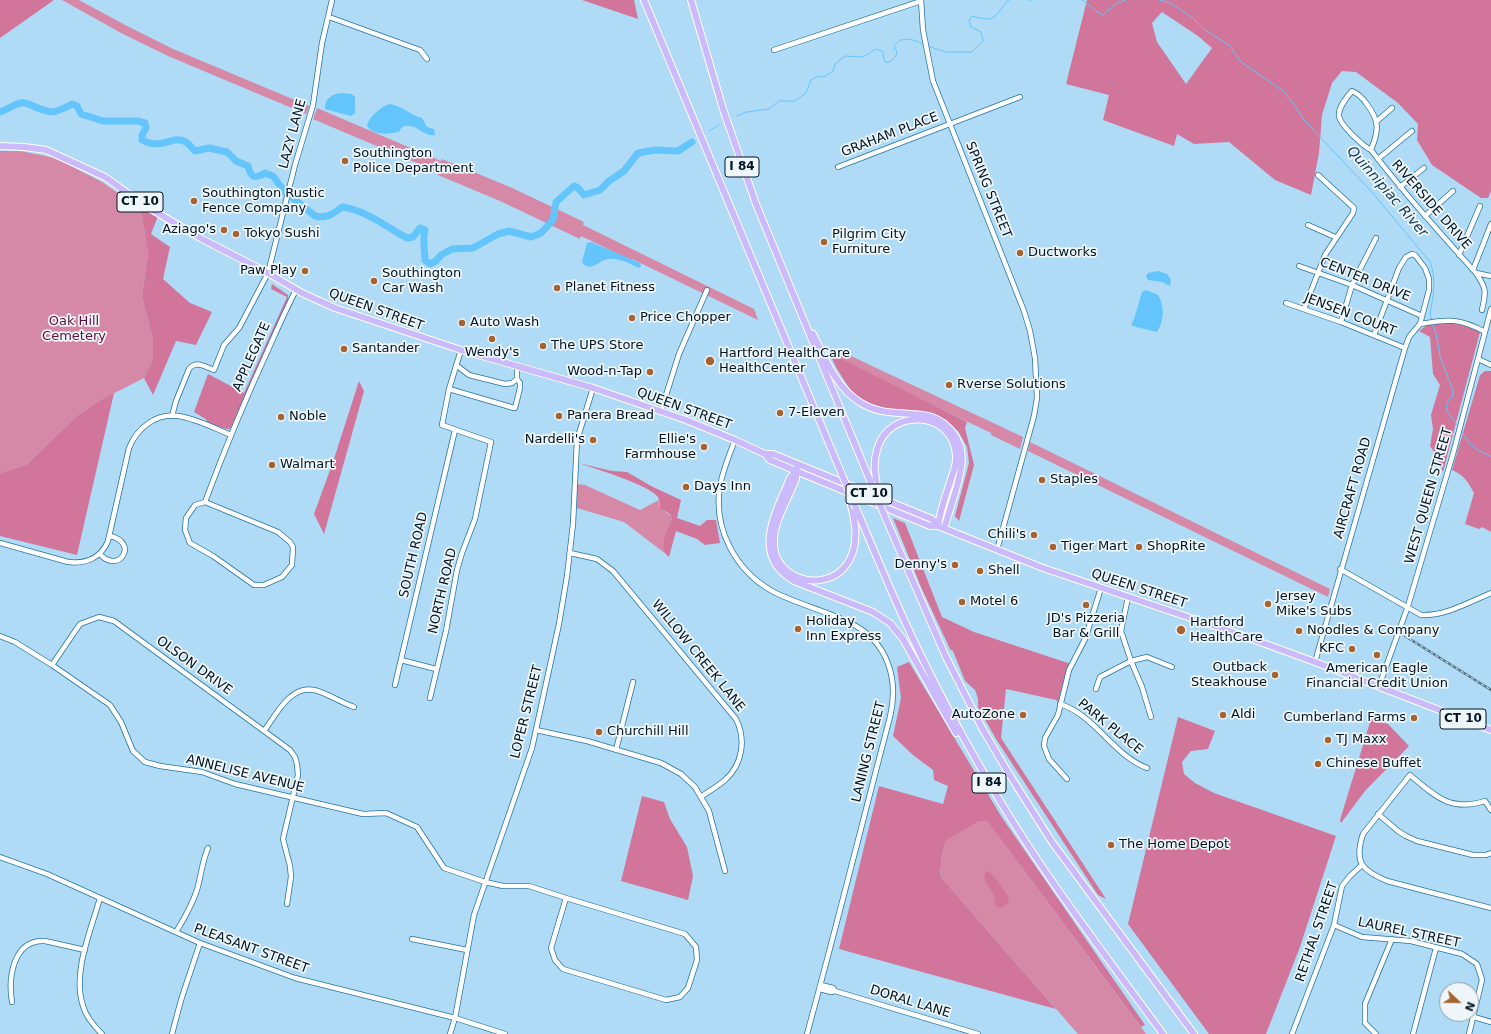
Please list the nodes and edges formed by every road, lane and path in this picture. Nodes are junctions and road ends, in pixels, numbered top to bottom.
1 (332, 0) edge
2 (644, 0) edge
3 (691, 0) edge
4 (921, 0) edge
5 (328, 17) junction
6 (774, 50) dead end
7 (426, 59) dead end
8 (1020, 97) dead end
9 (1392, 108) dead end
10 (1377, 121) junction
11 (949, 124) junction
12 (1412, 131) dead end
13 (0, 146) edge
14 (1372, 150) junction
15 (1378, 159) junction
16 (838, 167) dead end
17 (1424, 168) dead end
18 (1318, 176) dead end
19 (1400, 187) junction
20 (1453, 192) dead end
21 (1480, 206) dead end
22 (1425, 216) junction
23 (1491, 224) edge
24 (1308, 225) dead end
25 (1335, 237) junction
26 (1376, 238) dead end
27 (1459, 255) junction
28 (1299, 266) dead end
29 (1475, 271) junction
30 (1317, 272) junction
31 (268, 273) junction
32 (1491, 276) edge
33 (1352, 285) junction
34 (296, 290) junction
35 (707, 290) dead end
36 (1387, 300) junction
37 (1286, 303) dead end
38 (1304, 308) junction
39 (1491, 309) edge
40 (1482, 310) dead end
41 (1422, 316) junction
42 (1341, 322) junction
43 (1420, 324) junction
44 (809, 330) junction
45 (1485, 332) junction
46 (1374, 335) junction
47 (1405, 348) junction
48 (461, 350) junction
49 (1478, 359) junction
50 (456, 365) junction
51 (1491, 365) edge
52 (517, 366) junction
53 (517, 379) junction
54 (593, 388) junction
55 (450, 389) junction
56 (661, 411) junction
57 (172, 416) junction
58 (455, 430) junction
59 (230, 435) junction
60 (735, 440) junction
61 (765, 454) junction
62 (798, 464) junction
63 (796, 471) junction
64 (205, 502) junction
65 (854, 507) junction
66 (886, 519) junction
67 (941, 527) junction
68 (110, 536) junction
69 (0, 543) edge
70 (998, 550) junction
71 (570, 553) junction
72 (100, 554) junction
73 (1340, 569) junction
74 (1101, 588) junction
75 (1491, 593) edge
76 (1128, 597) junction
77 (1408, 606) junction
78 (0, 636) edge
79 (401, 660) junction
80 (1131, 661) junction
81 (1315, 662) junction
82 (52, 665) junction
83 (1172, 667) dead end
84 (436, 669) junction
85 (633, 682) dead end
86 (395, 685) dead end
87 (1380, 686) junction
88 (1096, 689) dead end
89 (430, 698) dead end
90 (1060, 704) junction
91 (354, 708) dead end
92 (1151, 717) dead end
93 (536, 730) junction
94 (1491, 730) edge
95 (264, 731) junction
96 (616, 750) junction
97 (1147, 768) dead end
98 (1067, 779) dead end
99 (702, 796) junction
100 (292, 798) junction
101 (1004, 808) junction
102 (1491, 810) edge
103 (1378, 814) junction
104 (208, 848) dead end
105 (1491, 853) edge
106 (0, 857) edge
107 (1362, 865) junction
108 (725, 871) dead end
109 (485, 882) junction
110 (100, 898) junction
111 (566, 898) junction
112 (287, 904) dead end
113 (1491, 908) edge
114 (1334, 925) junction
115 (176, 932) junction
116 (412, 939) dead end
117 (1392, 939) junction
118 (200, 943) junction
119 (1436, 948) junction
120 (85, 950) junction
121 (467, 950) junction
122 (820, 987) junction
123 (1479, 994) edge
124 (12, 1002) dead end
125 (455, 1018) junction
126 (1479, 1018) edge
127 (1473, 1022) edge
128 (1491, 1022) edge
129 (102, 1034) edge
130 (172, 1034) edge
131 (450, 1034) edge
132 (505, 1034) edge
133 (807, 1034) edge
134 (978, 1034) edge
135 (1163, 1034) edge
136 (1194, 1034) edge
137 (1292, 1034) edge
138 (1376, 1034) edge
139 (1413, 1034) edge
140 (1469, 1034) edge

1 - 5 street, LAZY LANE
2 - 65 highway, I 84, bridge
3 - 44 highway, I 84
4 - 6 street
4 - 11 street, SPRING STREET
5 - 7 street
5 - 31 street, LAZY LANE
8 - 11 street, GRAHAM PLACE
9 - 10 street
10 - 14 street
10 - 14 street, RIVERSIDE DRIVE
11 - 16 street, GRAHAM PLACE
11 - 70 street, SPRING STREET
12 - 15 street
13 - 31 highway, QUEEN STREET / CT 10
14 - 15 street, RIVERSIDE DRIVE
15 - 19 street, RIVERSIDE DRIVE
17 - 19 street
18 - 25 street
19 - 22 street, RIVERSIDE DRIVE
20 - 22 street
21 - 27 street
22 - 27 street, RIVERSIDE DRIVE
23 - 29 street
24 - 25 street
25 - 30 street
26 - 33 street
27 - 29 street, RIVERSIDE DRIVE
28 - 30 street, CENTER DRIVE
29 - 32 street
29 - 40 street, RIVERSIDE DRIVE
30 - 33 street, CENTER DRIVE
30 - 38 street
31 - 34 highway, QUEEN STREET / CT 10
31 - 57 street, LAZY LANE
33 - 36 street, CENTER DRIVE
33 - 42 street
34 - 48 highway, QUEEN STREET / CT 10
34 - 59 street, APPLEGATE
35 - 56 street
36 - 41 street, CENTER DRIVE
36 - 41 street, AIRCRAFT ROAD
36 - 46 street
37 - 38 street, JENSEN COURT
38 - 42 street, JENSEN COURT
39 - 45 street, WEST QUEEN STREET
41 - 43 street, AIRCRAFT ROAD
42 - 46 street, JENSEN COURT
43 - 45 street
43 - 47 street, AIRCRAFT ROAD
44 - 66 highway, I 84, bridge
44 - 67 highway
45 - 49 street, WEST QUEEN STREET
46 - 47 street, JENSEN COURT
47 - 73 street, AIRCRAFT ROAD
48 - 50 street
48 - 52 highway, QUEEN STREET / CT 10
49 - 51 street
49 - 77 street, WEST QUEEN STREET
50 - 53 street
50 - 55 street
52 - 53 street
52 - 54 highway, QUEEN STREET / CT 10
53 - 55 street
54 - 56 highway, QUEEN STREET / CT 10
54 - 71 street, LOPER STREET
55 - 58 street
56 - 60 highway, QUEEN STREET / CT 10
57 - 59 street
57 - 68 street
58 - 79 street, SOUTH ROAD
58 - 84 street, NORTH ROAD
59 - 64 street, APPLEGATE
60 - 61 highway, QUEEN STREET / CT 10
60 - 122 street, LANING STREET
61 - 62 highway, QUEEN STREET / CT 10
61 - 63 highway, QUEEN STREET / CT 10
62 - 63 highway
62 - 67 highway, QUEEN STREET / CT 10
63 - 65 highway
63 - 67 highway, QUEEN STREET / CT 10
63 - 101 highway
64 - 64 street
65 - 101 highway, I 84
66 - 67 highway, bridge
66 - 136 highway, I 84
67 - 70 highway, QUEEN STREET / CT 10
68 - 72 street
68 - 72 street
69 - 72 street
70 - 74 highway, QUEEN STREET / CT 10
71 - 93 street, LOPER STREET
71 - 99 street, WILLOW CREEK LANE
73 - 77 street
73 - 81 street, AIRCRAFT ROAD
74 - 76 highway, QUEEN STREET / CT 10
74 - 90 street
75 - 77 street
76 - 80 street
76 - 81 highway, QUEEN STREET / CT 10
77 - 87 street, WEST QUEEN STREET
78 - 82 street, ANNELISE AVENUE
79 - 84 street
79 - 86 street, SOUTH ROAD
80 - 83 street
80 - 88 street
80 - 92 street
81 - 87 highway, QUEEN STREET / CT 10
82 - 95 street, OLSON DRIVE
82 - 100 street, ANNELISE AVENUE
84 - 89 street, NORTH ROAD
85 - 96 street
87 - 94 highway, QUEEN STREET / CT 10
90 - 97 street, PARK PLACE
90 - 98 street
91 - 95 street
93 - 96 street
93 - 109 street, LOPER STREET
95 - 100 street, OLSON DRIVE
96 - 99 street
99 - 108 street
100 - 109 street, ANNELISE AVENUE
100 - 112 street, OLSON DRIVE
101 - 135 highway, I 84
102 - 103 street
103 - 105 street
103 - 107 street
104 - 115 street
106 - 110 street, PLEASANT STREET
107 - 113 street
107 - 114 street, RETHAL STREET
109 - 111 street, ANNELISE AVENUE
109 - 121 street, LOPER STREET
110 - 115 street, PLEASANT STREET
110 - 120 street
111 - 111 street, ANNELISE AVENUE
114 - 117 street, LAUREL STREET
114 - 137 street, RETHAL STREET
115 - 118 street, PLEASANT STREET
116 - 121 street
117 - 119 street, LAUREL STREET
117 - 138 street
118 - 125 street, PLEASANT STREET
118 - 130 street
119 - 123 street, LAUREL STREET
119 - 139 street
120 - 124 street
120 - 129 street
121 - 125 street, LOPER STREET
122 - 133 street, LANING STREET
122 - 134 street, DORAL LANE
125 - 131 street, LOPER STREET
125 - 132 street, PLEASANT STREET
126 - 128 street
127 - 140 street, LAUREL STREET

